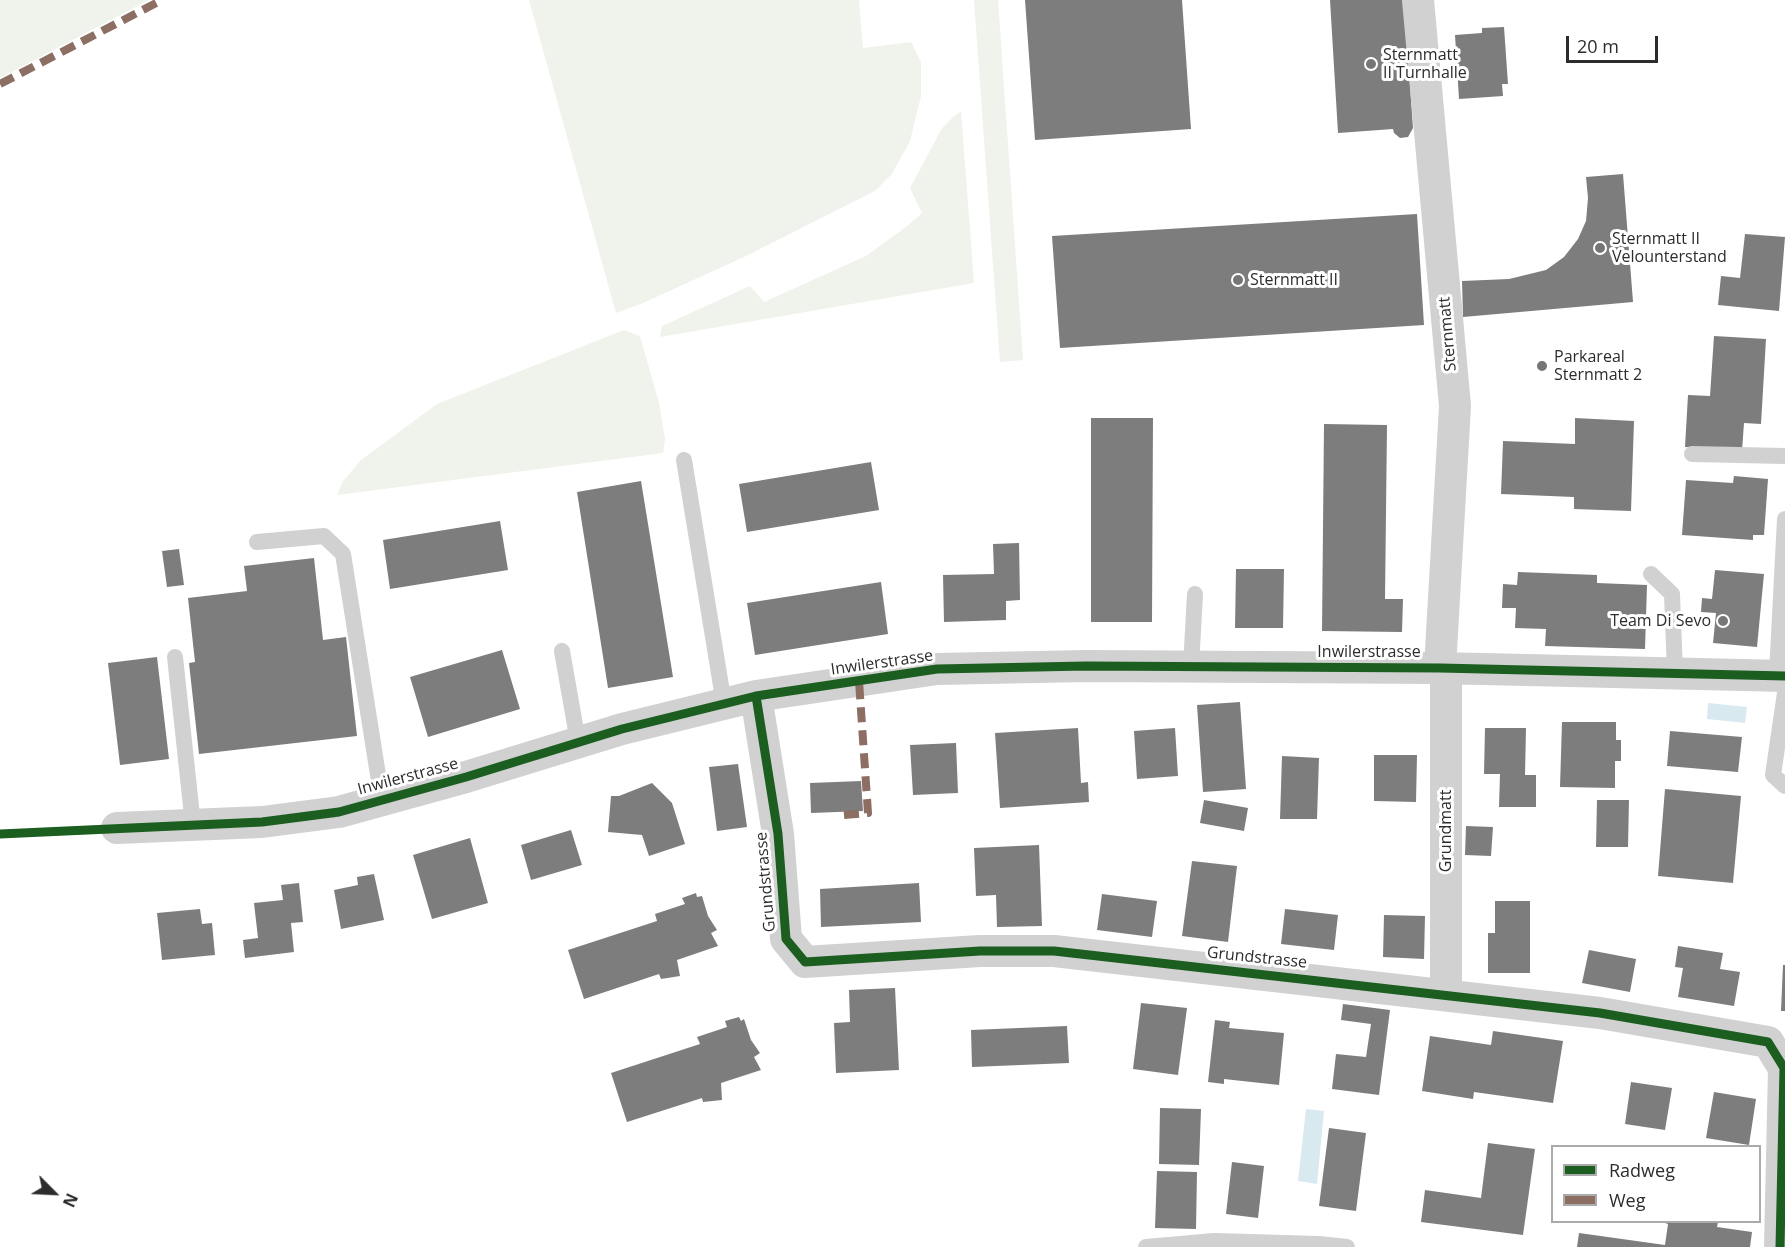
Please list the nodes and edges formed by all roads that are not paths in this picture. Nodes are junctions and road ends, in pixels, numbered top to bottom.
1 (1418, 0) edge
2 (1692, 454) dead end
3 (1785, 456) edge
4 (684, 460) dead end
5 (1785, 519) edge
6 (257, 542) dead end
7 (1651, 574) dead end
8 (1195, 594) dead end
9 (562, 651) dead end
10 (175, 657) dead end
11 (1191, 667) junction
12 (1443, 668) junction
13 (1675, 673) junction
14 (1782, 681) edge
15 (756, 696) junction
16 (724, 704) junction
17 (578, 742) junction
18 (1785, 786) edge
19 (382, 800) junction
20 (193, 825) junction
21 (117, 828) dead end
22 (1446, 994) junction
23 (1146, 1247) edge
24 (1347, 1247) edge
25 (1780, 1247) edge

1 - 12 street, Sternmatt
2 - 3 lane
4 - 16 lane
5 - 14 lane
6 - 19 lane
7 - 13 lane
8 - 11 lane
9 - 17 lane
10 - 20 lane
11 - 12 street, Inwilerstrasse
11 - 15 street, Inwilerstrasse
12 - 13 street, Inwilerstrasse
12 - 22 street, Grundmatt
13 - 14 street, Inwilerstrasse
14 - 18 lane
15 - 16 street, Inwilerstrasse
15 - 22 street, Grundstrasse
16 - 17 street, Inwilerstrasse
17 - 19 street, Inwilerstrasse
19 - 20 street, Inwilerstrasse
20 - 21 street, Inwilerstrasse
22 - 25 street, Grundstrasse
23 - 24 lane

